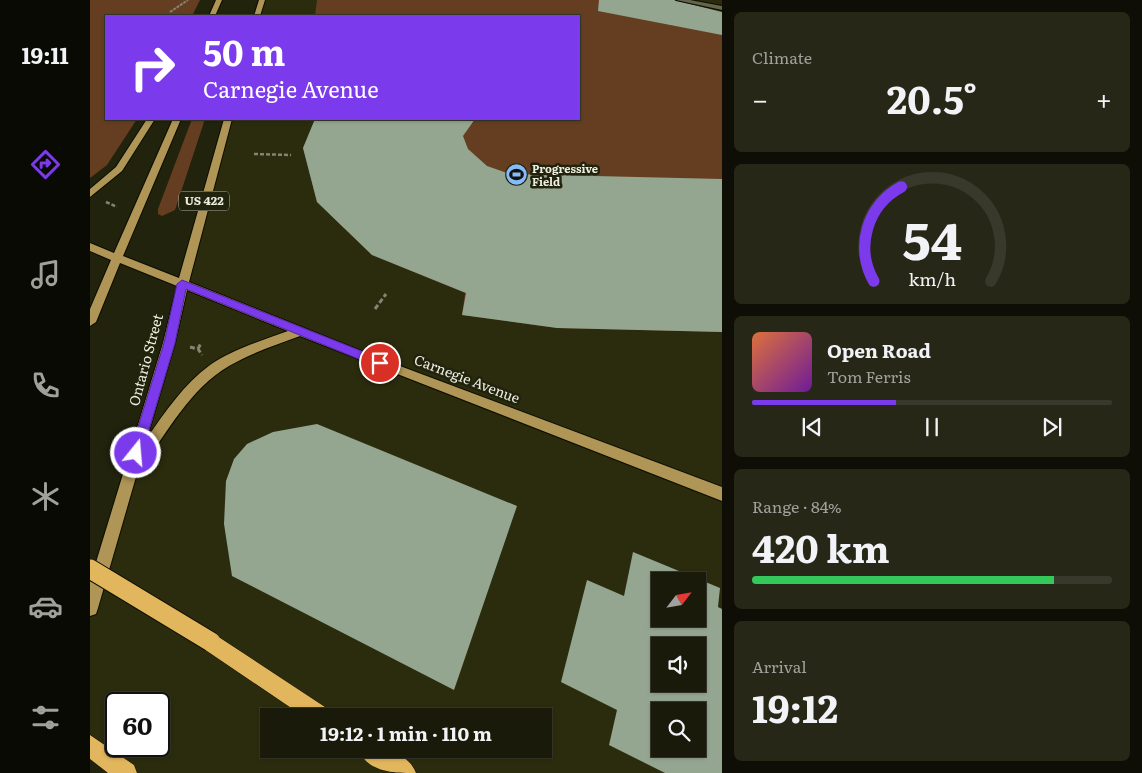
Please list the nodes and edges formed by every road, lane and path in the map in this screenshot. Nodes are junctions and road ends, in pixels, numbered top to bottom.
1 (188, 0) edge
2 (219, 0) edge
3 (262, 0) edge
4 (679, 0) edge
5 (722, 8) edge
6 (170, 12) dead end
7 (212, 15) edge
8 (257, 15) edge
9 (150, 120) edge
10 (177, 120) edge
11 (228, 120) edge
12 (254, 154) dead end
13 (291, 154) dead end
14 (90, 194) edge
15 (103, 200) dead end
16 (117, 207) dead end
17 (90, 247) edge
18 (117, 258) junction
19 (182, 284) junction
20 (386, 294) dead end
21 (375, 309) dead end
22 (90, 322) edge
23 (301, 331) junction
24 (201, 343) dead end
25 (190, 347) dead end
26 (131, 472) junction
27 (722, 494) edge
28 (90, 569) edge
29 (90, 608) edge
30 (309, 708) edge
31 (90, 746) edge
32 (382, 758) edge
33 (126, 773) edge
34 (405, 773) edge

1 - 6 path
2 - 7 main road
3 - 8 main road
4 - 5 street
9 - 14 main road
10 - 18 main road
11 - 19 main road, Ontario Street / US 422
12 - 13 path
15 - 16 path
17 - 18 main road, Carnegie Avenue
18 - 19 main road, Carnegie Avenue
18 - 22 main road
19 - 23 main road, Carnegie Avenue
19 - 26 main road, Ontario Street / US 422
20 - 21 path
23 - 26 main road
23 - 27 main road, Carnegie Avenue
24 - 25 path
26 - 29 main road, Ontario Street / US 422
28 - 30 highway, bridge
31 - 33 highway
32 - 34 highway

